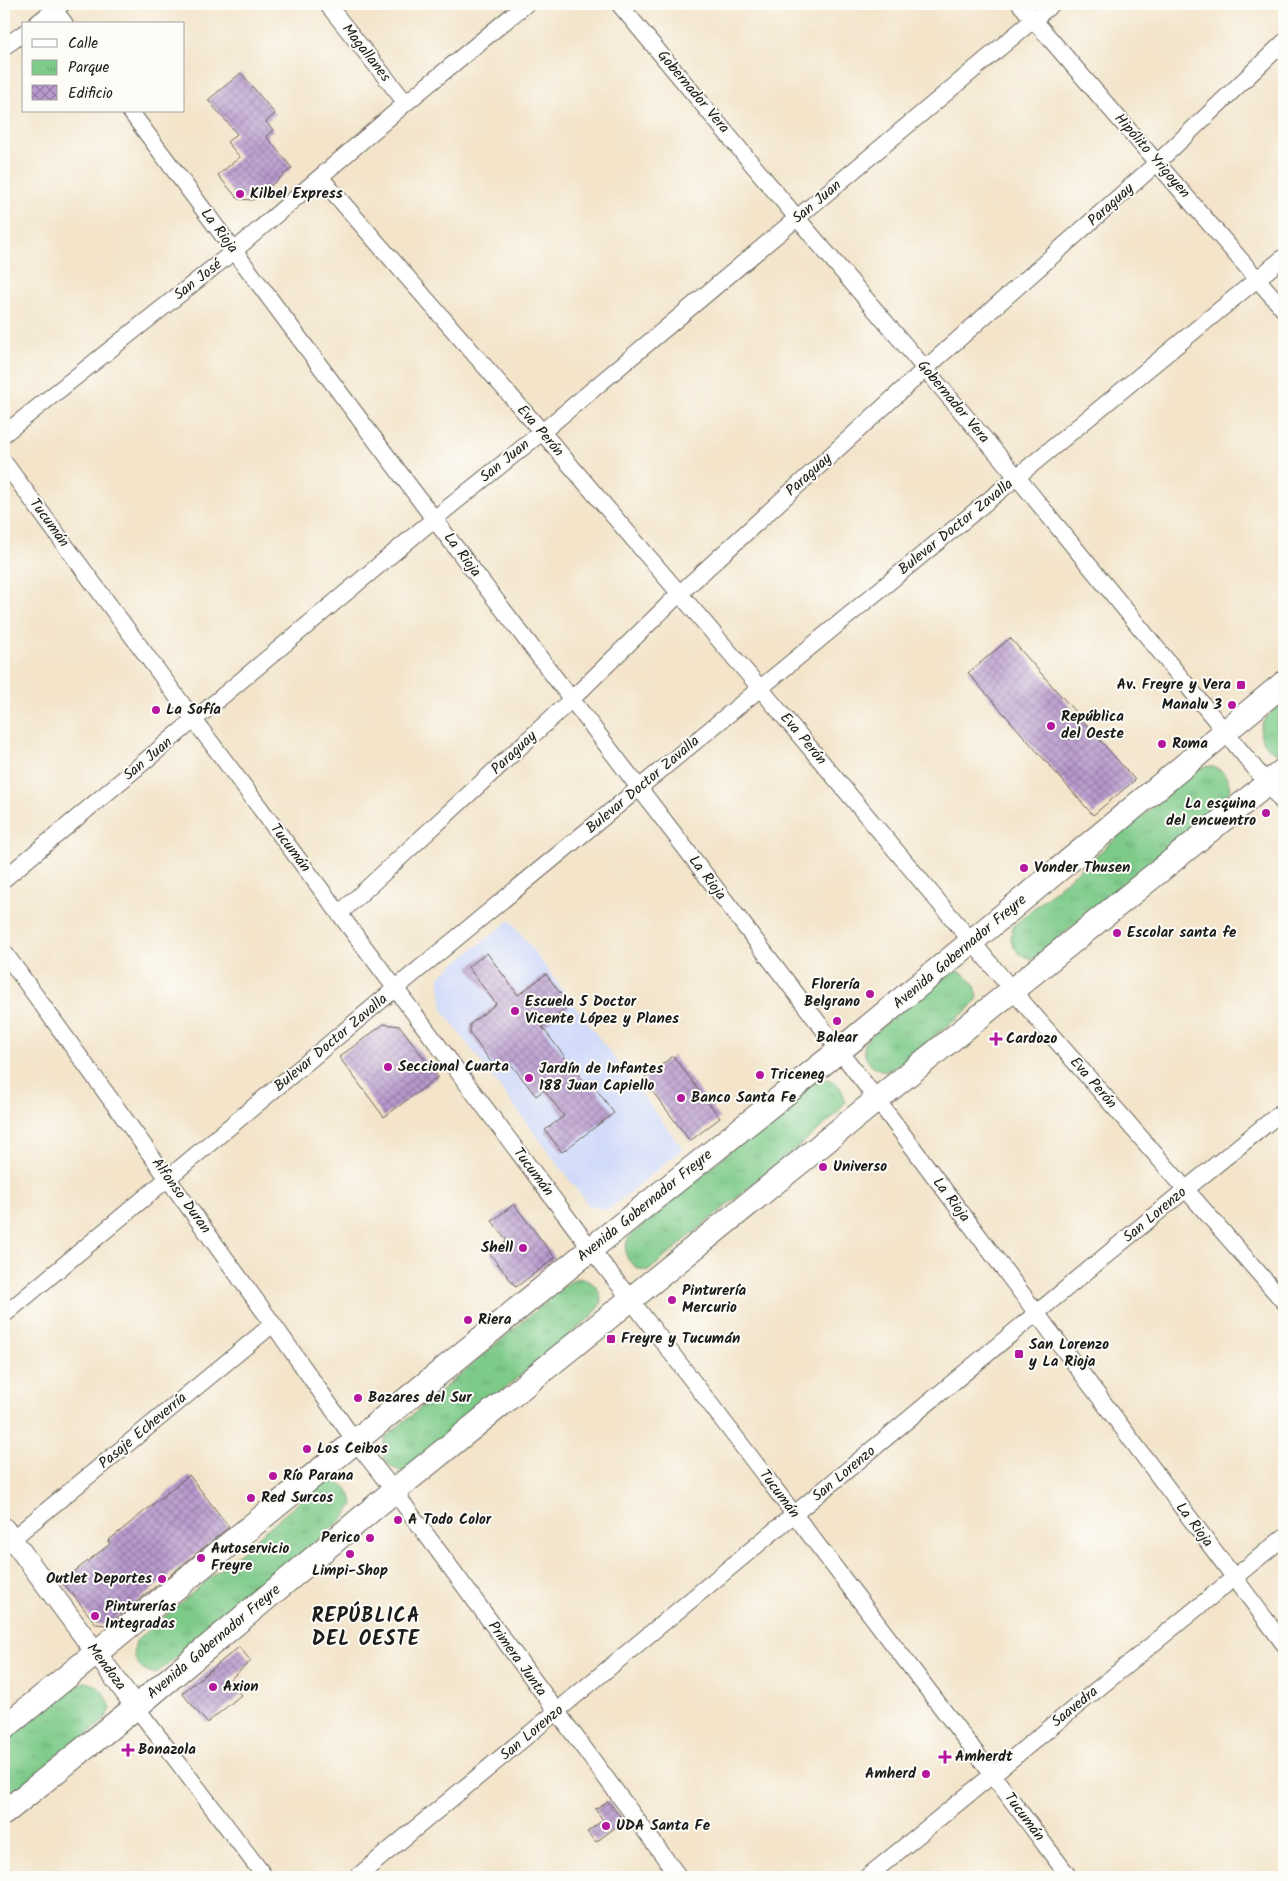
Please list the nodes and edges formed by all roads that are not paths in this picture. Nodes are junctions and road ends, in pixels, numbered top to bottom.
1 (327, 4) edge
2 (526, 4) edge
3 (619, 4) edge
4 (1020, 4) edge
5 (1052, 4) edge
6 (56, 6) edge
7 (1034, 20) junction
8 (38, 22) edge
9 (64, 22) edge
10 (22, 34) edge
11 (1284, 42) edge
12 (4, 47) edge
13 (406, 103) junction
14 (131, 112) edge
15 (1158, 162) junction
16 (320, 177) junction
17 (797, 218) junction
18 (234, 252) junction
19 (1284, 257) edge
20 (1257, 279) junction
21 (1284, 310) edge
22 (926, 369) junction
23 (542, 432) junction
24 (4, 434) edge
25 (4, 462) edge
26 (1017, 477) junction
27 (434, 519) junction
28 (679, 594) junction
29 (1284, 683) edge
30 (760, 688) junction
31 (572, 699) junction
32 (194, 720) junction
33 (1225, 731) junction
34 (1276, 777) edge
35 (640, 789) junction
36 (1284, 804) edge
37 (4, 879) edge
38 (340, 914) junction
39 (972, 941) junction
40 (4, 952) edge
41 (396, 988) junction
42 (1013, 991) junction
43 (839, 1052) junction
44 (878, 1101) junction
45 (1284, 1110) edge
46 (168, 1179) junction
47 (1186, 1188) junction
48 (591, 1249) junction
49 (631, 1300) junction
50 (1284, 1302) edge
51 (1036, 1314) junction
52 (4, 1315) edge
53 (273, 1324) junction
54 (355, 1441) junction
55 (394, 1491) junction
56 (794, 1516) junction
57 (8, 1533) edge
58 (1284, 1537) edge
59 (1234, 1578) junction
60 (1284, 1644) edge
61 (95, 1653) junction
62 (136, 1707) junction
63 (556, 1712) junction
64 (4, 1728) edge
65 (992, 1774) junction
66 (4, 1813) edge
67 (265, 1877) edge
68 (357, 1877) edge
69 (679, 1877) edge
70 (867, 1877) edge
71 (1069, 1877) edge

1 - 13 street, Magallanes
2 - 13 street, San José
3 - 17 street, Gobernador Vera
4 - 7 street, Hipólito Yrigoyen
5 - 7 street, San Juan
6 - 8 street
6 - 9 street
7 - 15 street, Hipólito Yrigoyen
7 - 17 street, San Juan
10 - 12 street
11 - 15 street, Paraguay
13 - 16 street, San José
14 - 18 street, La Rioja
15 - 20 street, Hipólito Yrigoyen
15 - 22 street, Paraguay
16 - 18 street, San José
16 - 23 street, Eva Perón
17 - 22 street, Gobernador Vera
17 - 23 street, San Juan
18 - 24 street, San José
18 - 27 street, La Rioja
19 - 20 street, Bulevar Doctor Zavalla
20 - 21 street, Hipólito Yrigoyen
20 - 26 street, Bulevar Doctor Zavalla
22 - 26 street, Gobernador Vera
22 - 28 street, Paraguay
23 - 27 street, San Juan
23 - 28 street, Eva Perón
25 - 32 street, Tucumán
26 - 30 street, Bulevar Doctor Zavalla
26 - 33 street, Gobernador Vera
27 - 31 street, La Rioja
27 - 32 street, San Juan
28 - 30 street, Eva Perón
28 - 31 street, Paraguay
29 - 33 main road, Avenida Gobernador Freyre
30 - 35 street, Bulevar Doctor Zavalla
30 - 39 street, Eva Perón
31 - 35 street, La Rioja
31 - 38 street, Paraguay
32 - 37 street, San Juan
32 - 38 street, Tucumán
33 - 34 street, Gobernador Vera
33 - 39 main road, Avenida Gobernador Freyre
34 - 36 street, Gobernador Vera
34 - 42 main road, Avenida Gobernador Freyre
35 - 41 street, Bulevar Doctor Zavalla
35 - 43 street, La Rioja
38 - 41 street, Tucumán
39 - 42 street, Eva Perón
39 - 43 main road, Avenida Gobernador Freyre
40 - 46 street, Alfonso Duran
41 - 46 street, Bulevar Doctor Zavalla
41 - 48 street, Tucumán
42 - 44 main road, Avenida Gobernador Freyre
42 - 47 street, Eva Perón
43 - 44 street, La Rioja
43 - 48 main road, Avenida Gobernador Freyre
44 - 49 main road, Avenida Gobernador Freyre
44 - 51 street, La Rioja
45 - 47 street, San Lorenzo
46 - 52 street, Bulevar Doctor Zavalla
46 - 53 street, Alfonso Duran
47 - 50 street, Eva Perón
47 - 51 street, San Lorenzo
48 - 49 street, Tucumán
48 - 54 main road, Avenida Gobernador Freyre
49 - 55 main road, Avenida Gobernador Freyre
49 - 56 street, Tucumán
51 - 56 street, San Lorenzo
51 - 59 street, La Rioja
53 - 54 street, Alfonso Duran
53 - 57 street, Pasaje Echeverría
54 - 55 street, Primera Junta
54 - 61 main road, Avenida Gobernador Freyre
55 - 62 main road, Avenida Gobernador Freyre
55 - 63 street, Primera Junta
56 - 63 street, San Lorenzo
56 - 65 street, Tucumán
57 - 61 street, Mendoza
58 - 59 street, Saavedra
59 - 60 street, La Rioja
59 - 65 street, Saavedra
61 - 62 street, Mendoza
61 - 64 main road, Avenida Gobernador Freyre
62 - 66 main road, Avenida Gobernador Freyre
62 - 67 street, Mendoza
63 - 68 street, San Lorenzo
63 - 69 street, Primera Junta
65 - 70 street, Saavedra
65 - 71 street, Tucumán

